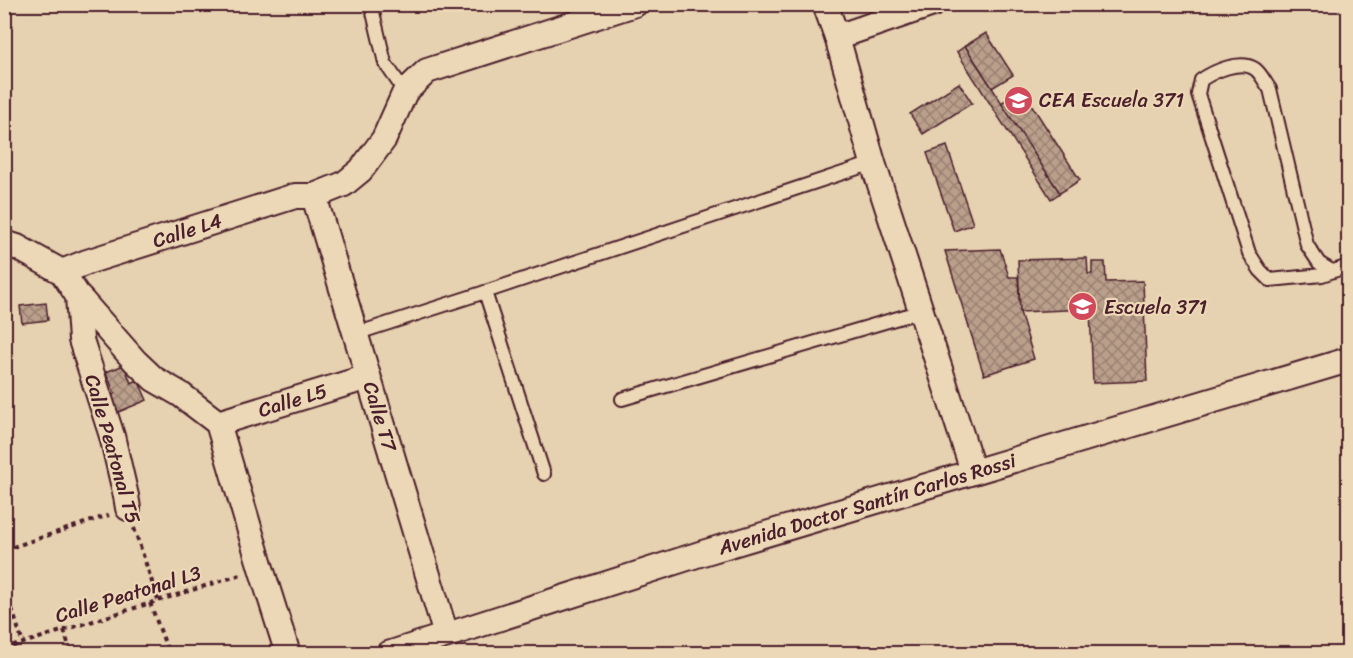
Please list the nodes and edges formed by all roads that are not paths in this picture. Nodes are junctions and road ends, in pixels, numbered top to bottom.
1 (371, 4) edge
2 (635, 4) edge
3 (825, 4) edge
4 (933, 4) edge
5 (837, 37) junction
6 (405, 92) junction
7 (873, 163) junction
8 (314, 196) junction
9 (4, 243) edge
10 (1348, 266) edge
11 (1332, 271) junction
12 (62, 272) junction
13 (485, 292) junction
14 (78, 296) junction
15 (922, 311) junction
16 (355, 333) junction
17 (1348, 360) edge
18 (368, 377) junction
19 (622, 399) dead end
20 (218, 423) junction
21 (973, 471) junction
22 (544, 474) dead end
23 (128, 508) road end
24 (446, 635) junction
25 (288, 654) edge
26 (388, 654) edge

1 - 6 lane
2 - 6 street
3 - 5 street
4 - 5 street
5 - 7 street
6 - 8 street, Calle L4
7 - 13 lane
7 - 15 street
8 - 12 street, Calle L4
8 - 16 street, Calle T7
9 - 12 street
10 - 11 lane
11 - 11 lane
12 - 14 street
13 - 16 lane
13 - 22 lane
14 - 20 street
14 - 23 street, Calle Peatonal T5
15 - 19 lane
15 - 21 street
16 - 18 street, Calle T7
17 - 21 street, Avenida Doctor Santín Carlos Rossi
18 - 20 street, Calle L5
18 - 24 street, Calle T7
20 - 25 street
21 - 24 street, Avenida Doctor Santín Carlos Rossi
24 - 26 street, Avenida Doctor Santín Carlos Rossi

